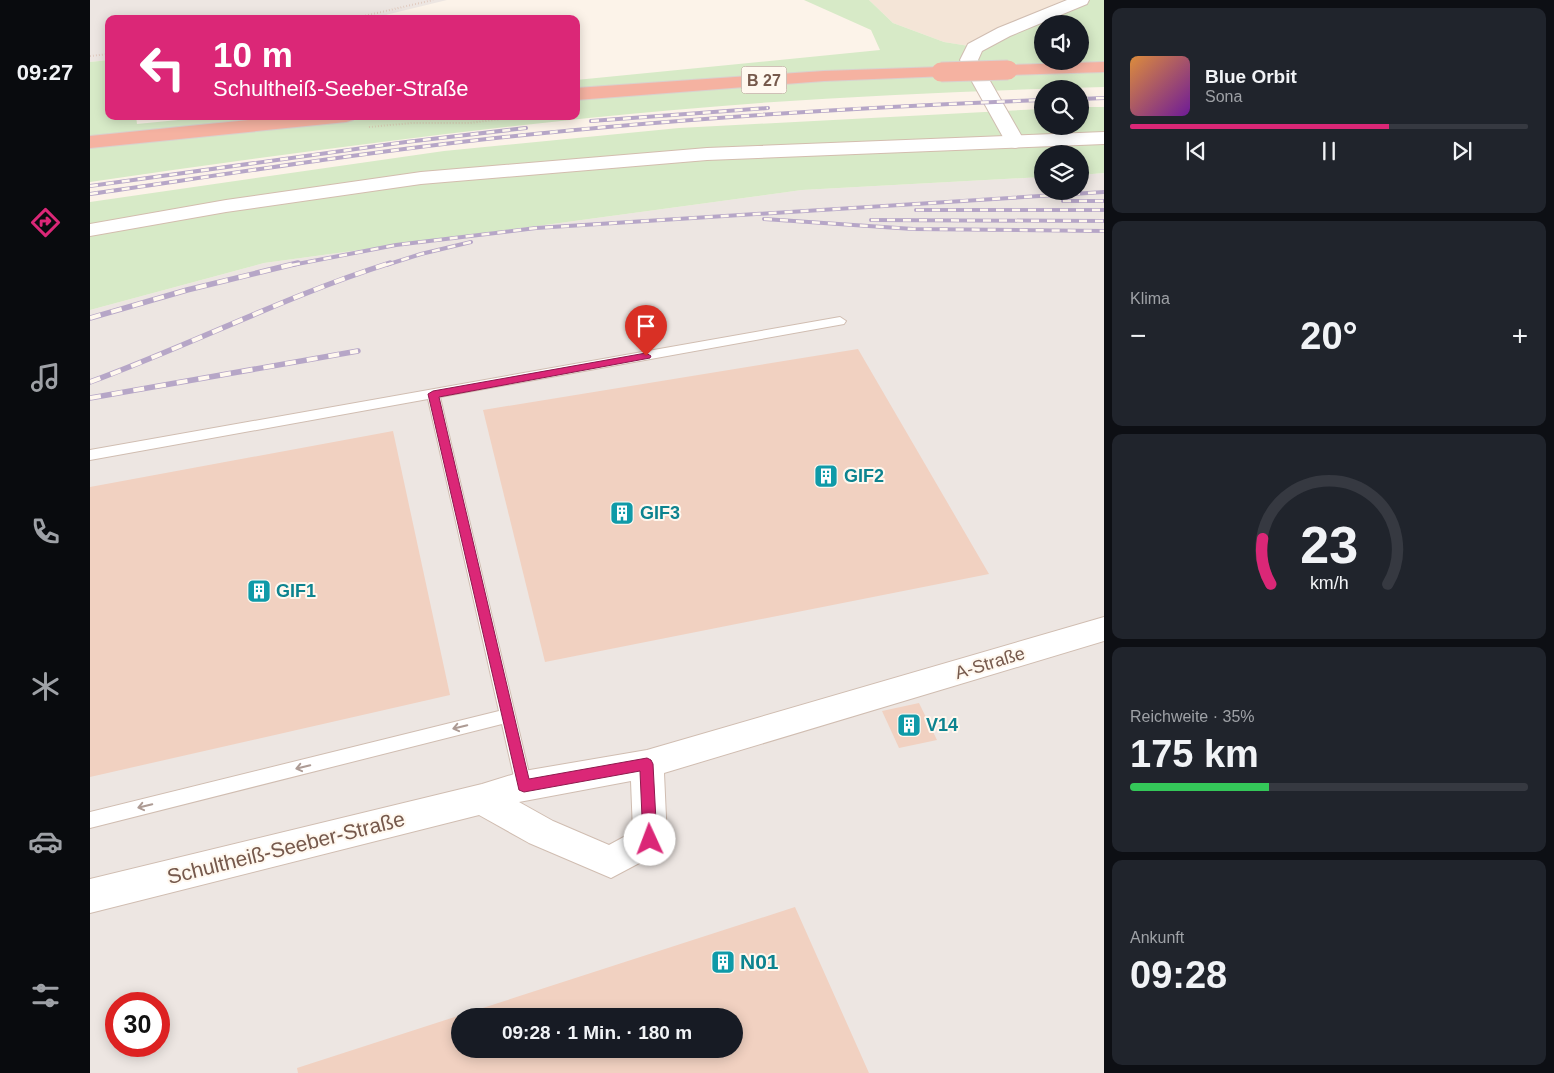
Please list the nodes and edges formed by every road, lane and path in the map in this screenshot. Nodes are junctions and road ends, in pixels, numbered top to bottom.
1 (432, 0) edge
2 (1081, 0) edge
3 (368, 15) edge
4 (105, 54) edge
5 (90, 56) edge
6 (1104, 67) edge
7 (580, 94) edge
8 (307, 120) edge
9 (1104, 138) edge
10 (90, 142) edge
11 (1015, 142) junction
12 (90, 230) edge
13 (840, 321) dead end
14 (433, 394) junction
15 (90, 455) edge
16 (1104, 629) edge
17 (877, 697) joint
18 (508, 716) junction
19 (647, 764) junction
20 (524, 786) junction
21 (482, 799) junction
22 (90, 820) edge
23 (90, 896) edge

1 - 3 path
2 - 11 street
4 - 5 path
6 - 7 highway, B 27, bridge
8 - 10 highway
9 - 11 street
11 - 12 street
13 - 14 lane
14 - 15 lane
14 - 18 lane
16 - 17 street, A-Straße
17 - 19 street, Schultheiß-Seeber-Straße
18 - 20 lane
18 -> 22 lane
19 - 20 street, Schultheiß-Seeber-Straße
19 - 21 street
20 - 21 street, Schultheiß-Seeber-Straße
21 - 23 street, Schultheiß-Seeber-Straße

